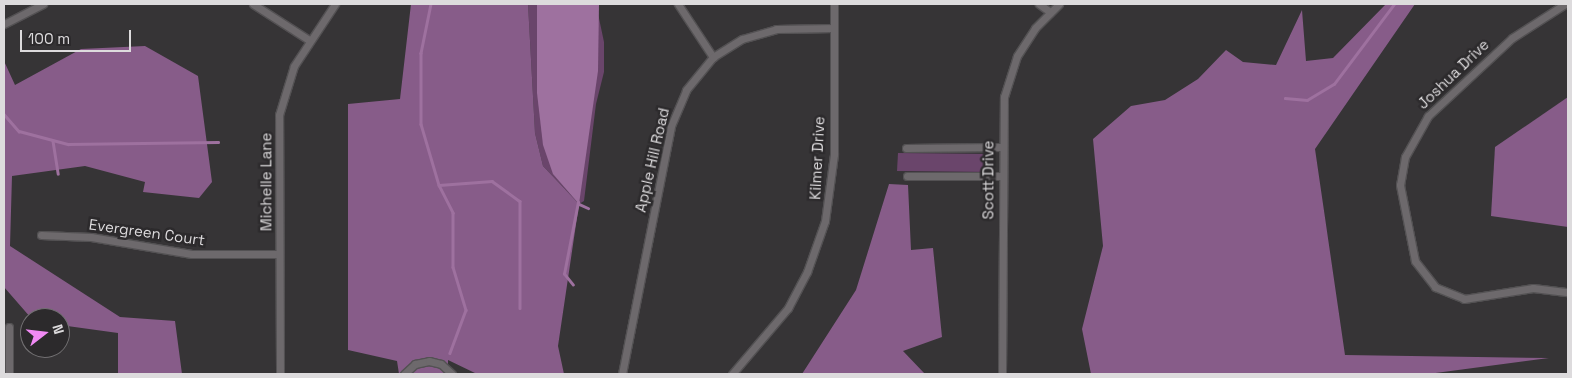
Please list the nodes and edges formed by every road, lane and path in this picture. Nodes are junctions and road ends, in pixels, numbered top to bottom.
1 (43, 4) edge
2 (253, 4) edge
3 (335, 4) edge
4 (678, 4) edge
5 (834, 4) edge
6 (1039, 4) edge
7 (1059, 4) edge
8 (1565, 4) edge
9 (1050, 12) junction
10 (4, 24) edge
11 (834, 28) junction
12 (309, 40) junction
13 (713, 57) junction
14 (1001, 147) junction
15 (906, 148) dead end
16 (906, 176) dead end
17 (1001, 176) junction
18 (40, 235) dead end
19 (279, 254) junction
20 (1568, 292) edge
21 (9, 327) dead end
22 (9, 374) edge
23 (280, 374) edge
24 (404, 374) edge
25 (452, 374) edge
26 (622, 374) edge
27 (732, 374) edge
28 (1002, 374) edge

1 - 10 street
2 - 12 street
3 - 12 street, Michelle Lane
4 - 13 street
5 - 11 street, Kilmer Drive
6 - 9 street
7 - 9 street, Scott Drive
8 - 20 street, Joshua Drive
9 - 14 street, Scott Drive
11 - 13 street, Apple Hill Road
11 - 27 street, Kilmer Drive
12 - 19 street, Michelle Lane
13 - 26 street, Apple Hill Road
14 - 15 street
14 - 17 street, Scott Drive
16 - 17 street
17 - 28 street, Scott Drive
18 - 19 street, Evergreen Court
19 - 23 street, Michelle Lane
21 - 22 street
24 - 25 street

